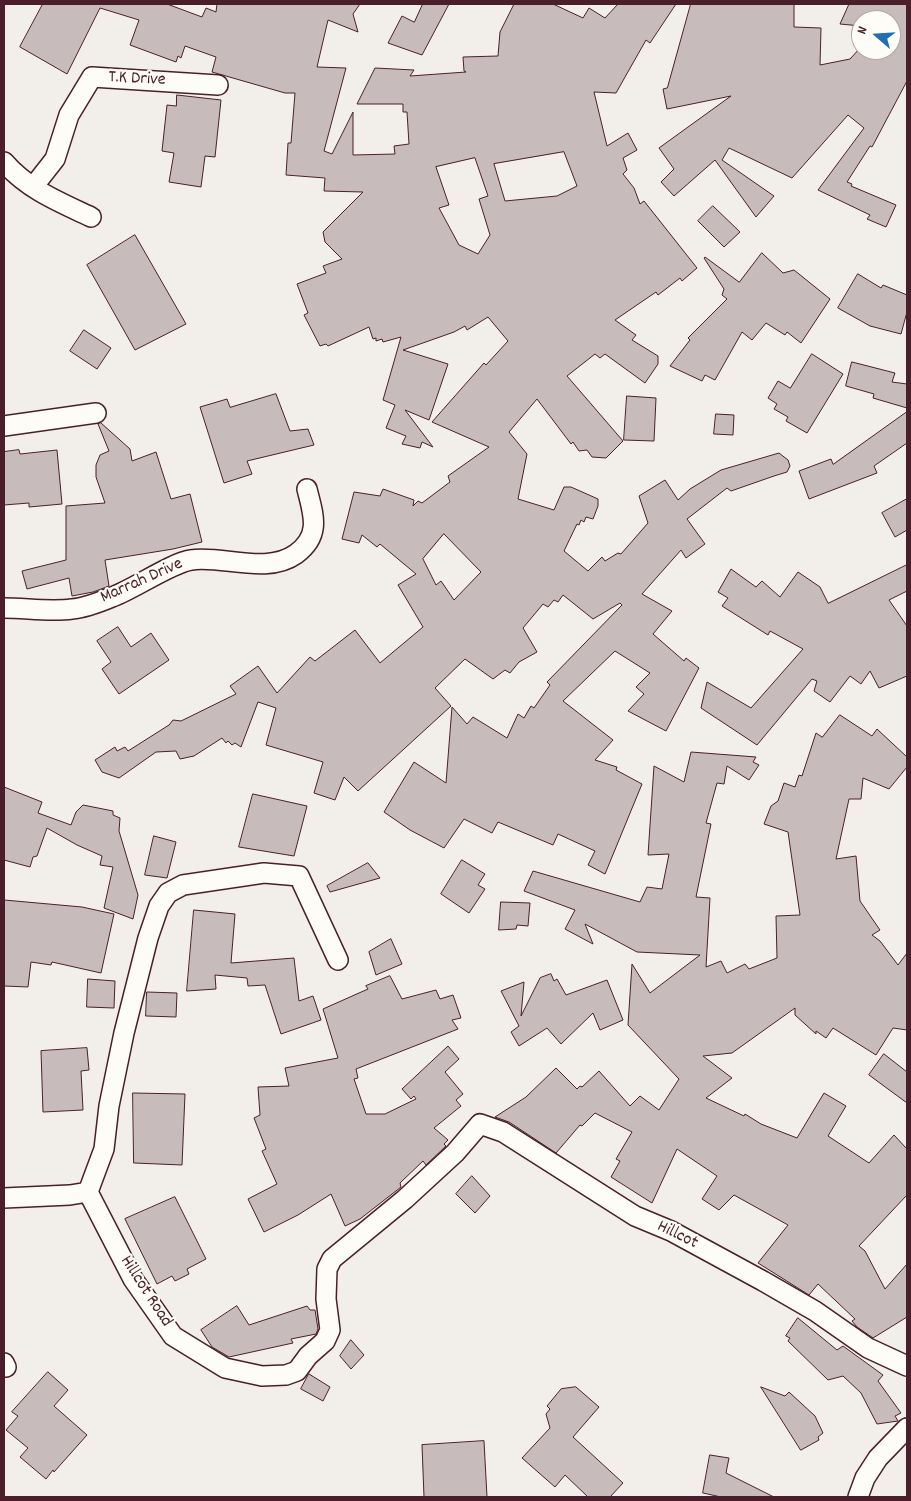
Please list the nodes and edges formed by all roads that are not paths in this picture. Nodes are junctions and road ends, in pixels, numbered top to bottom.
1 (218, 85) dead end
2 (4, 162) edge
3 (33, 187) junction
4 (91, 217) dead end
5 (96, 413) dead end
6 (4, 426) edge
7 (307, 489) dead end
8 (4, 608) edge
9 (338, 960) dead end
10 (455, 1153) joint
11 (88, 1192) junction
12 (4, 1198) edge
13 (907, 1366) edge
14 (907, 1428) edge
15 (858, 1497) edge

1 - 3 street, T.K Drive
2 - 3 street
3 - 4 street
5 - 6 street
7 - 8 street, Marrah Drive
9 - 11 street
10 - 11 street, Hillcot Road
10 - 13 street, Hillcot
11 - 12 street
14 - 15 street

